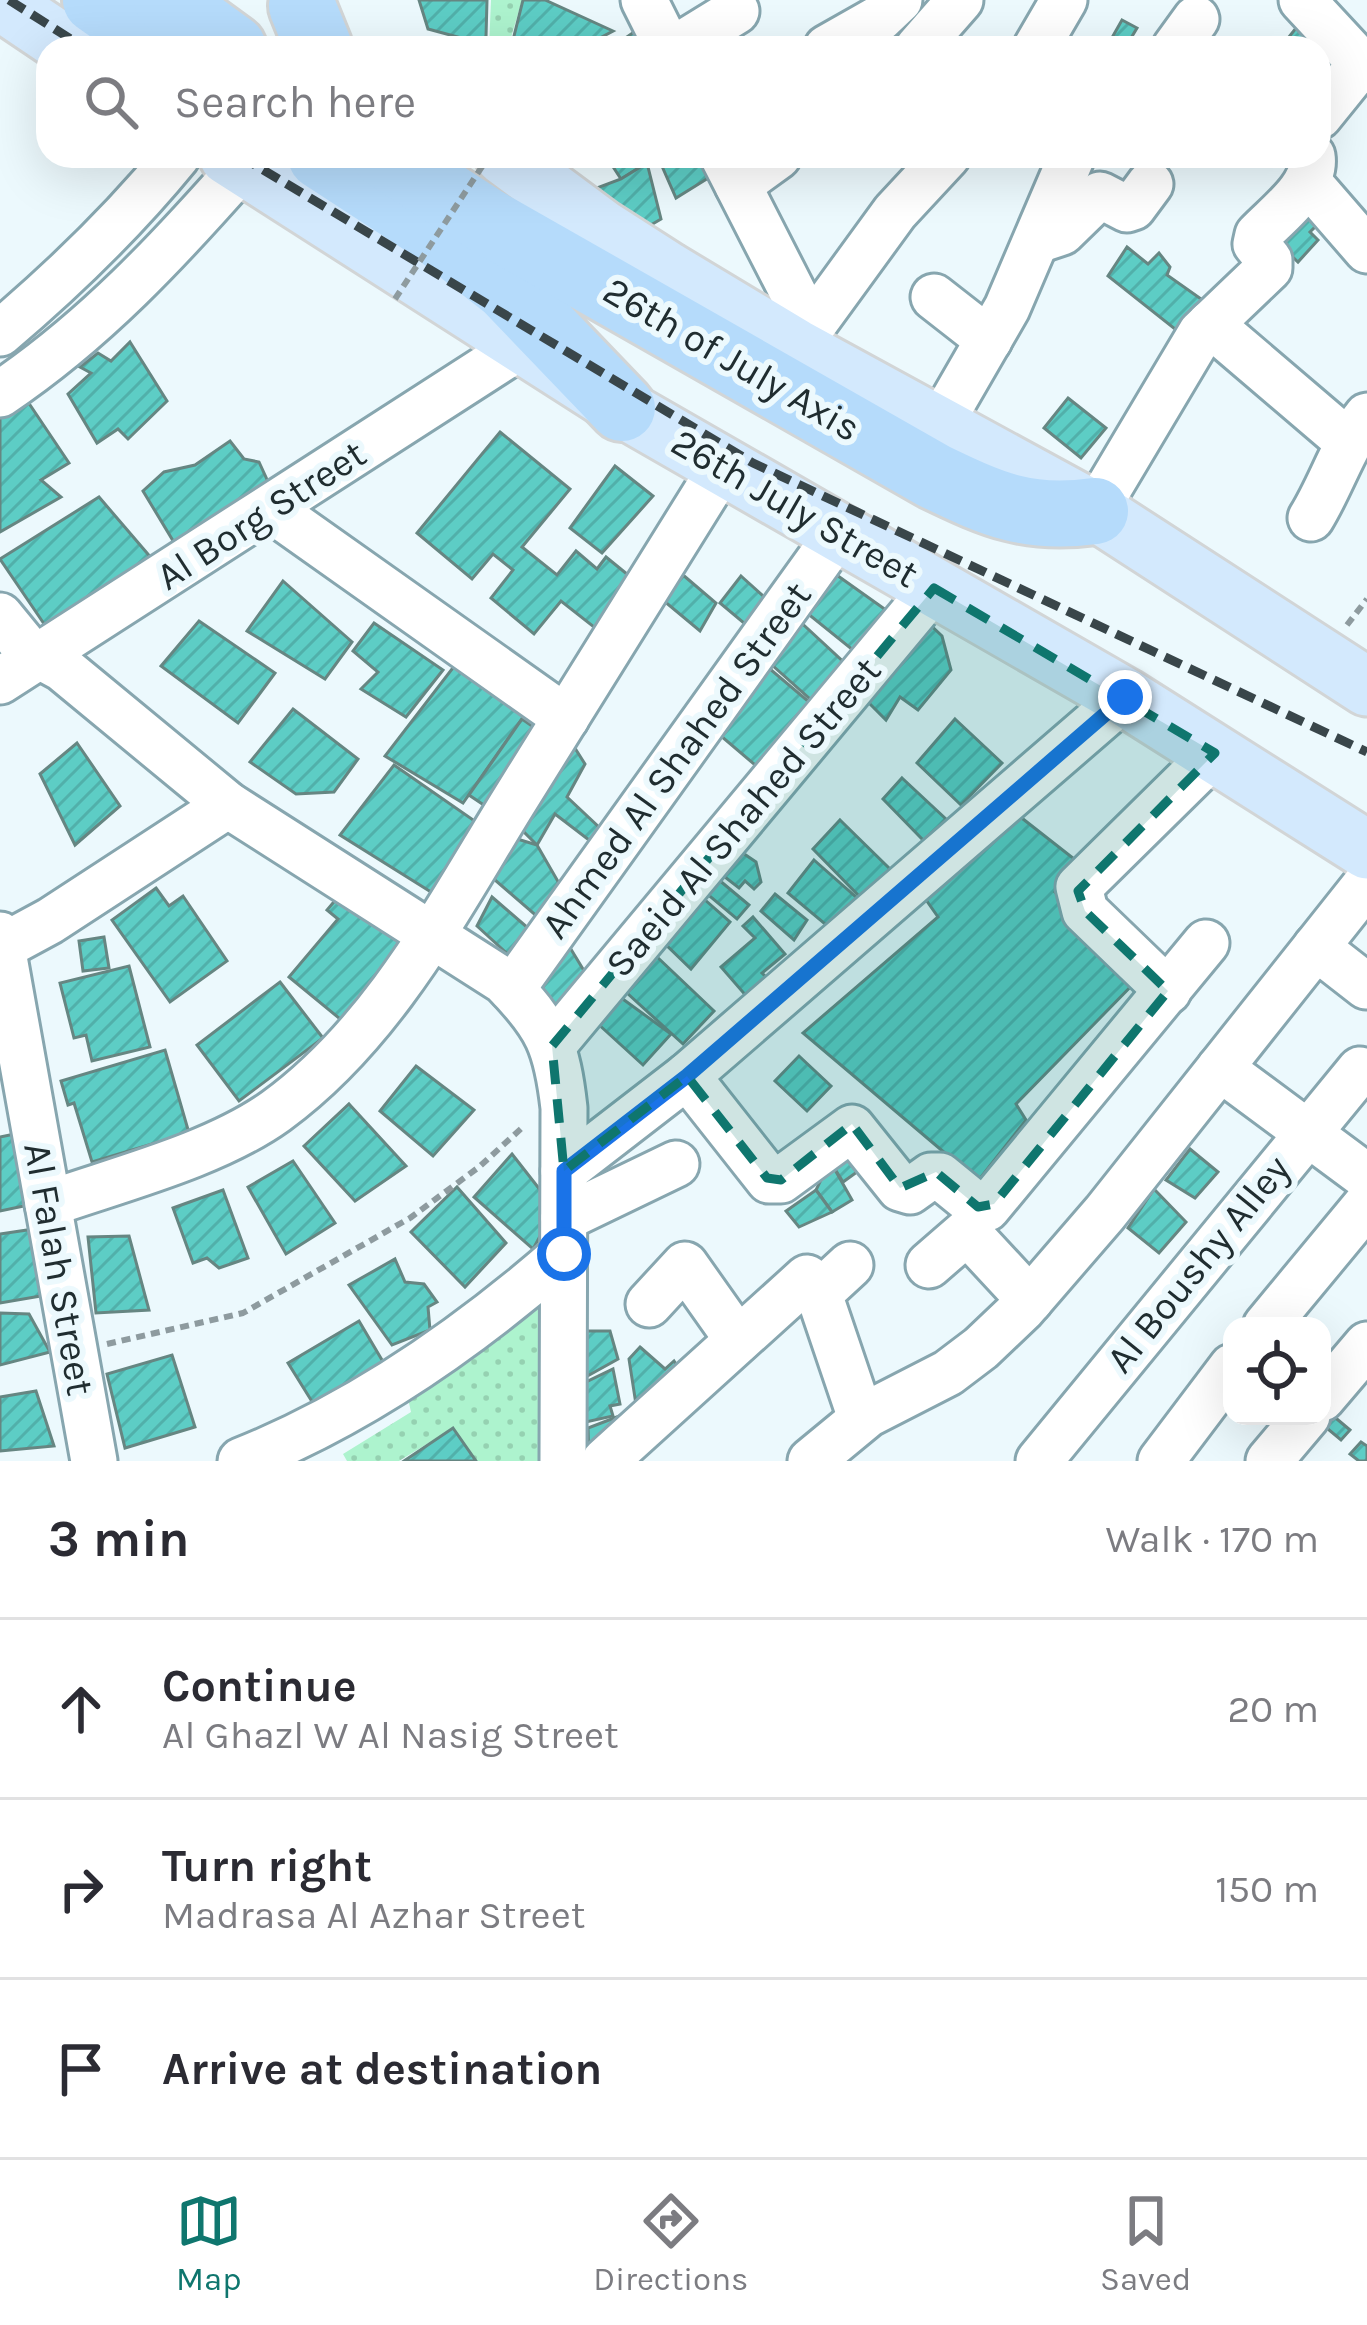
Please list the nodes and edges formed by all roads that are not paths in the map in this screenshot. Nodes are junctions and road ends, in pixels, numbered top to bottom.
1 (96, 0) edge
2 (167, 0) edge
3 (899, 0) edge
4 (960, 0) edge
5 (1064, 0) edge
6 (1301, 0) edge
7 (0, 1) edge
8 (648, 2) edge
9 (736, 11) dead end
10 (306, 13) edge
11 (52, 36) edge
12 (147, 36) edge
13 (216, 36) edge
14 (341, 36) edge
15 (666, 36) edge
16 (693, 36) edge
17 (848, 36) edge
18 (928, 36) edge
19 (1043, 36) edge
20 (1359, 51) edge
21 (1331, 96) edge
22 (167, 168) edge
23 (230, 168) edge
24 (247, 168) edge
25 (338, 168) edge
26 (405, 168) edge
27 (444, 168) edge
28 (526, 168) edge
29 (936, 168) edge
30 (1067, 168) edge
31 (1310, 169) edge
32 (730, 170) edge
33 (1150, 184) dead end
34 (111, 232) junction
35 (1038, 240) junction
36 (1367, 250) edge
37 (559, 259) junction
38 (151, 268) junction
39 (934, 297) dead end
40 (1210, 324) junction
41 (0, 333) edge
42 (803, 337) junction
43 (989, 340) junction
44 (521, 346) junction
45 (0, 394) edge
46 (622, 408) junction
47 (940, 424) junction
48 (1357, 428) edge
49 (722, 467) junction
50 (272, 509) junction
51 (1095, 511) junction
52 (1311, 518) dead end
53 (840, 531) junction
54 (934, 588) junction
55 (0, 616) edge
56 (41, 656) junction
57 (0, 681) edge
58 (1367, 687) edge
59 (1125, 697) junction
60 (566, 718) junction
61 (1215, 753) junction
62 (228, 805) junction
63 (1367, 850) edge
64 (1367, 883) edge
65 (432, 934) junction
66 (1, 943) edge
67 (1206, 943) dead end
68 (1316, 947) junction
69 (1366, 986) edge
70 (512, 989) junction
71 (1168, 991) junction
72 (552, 1046) junction
73 (1220, 1068) junction
74 (1360, 1070) dead end
75 (687, 1076) junction
76 (1306, 1134) junction
77 (676, 1164) dead end
78 (564, 1171) junction
79 (1367, 1177) edge
80 (48, 1204) junction
81 (1367, 1204) edge
82 (564, 1236) junction
83 (929, 1265) dead end
84 (1030, 1300) junction
85 (650, 1304) dead end
86 (1273, 1317) edge
87 (738, 1340) junction
88 (1367, 1345) edge
89 (1223, 1379) edge
90 (1331, 1387) edge
91 (861, 1418) junction
92 (1299, 1425) edge
93 (94, 1461) edge
94 (241, 1461) edge
95 (563, 1461) edge
96 (605, 1461) edge
97 (812, 1461) edge
98 (1039, 1461) edge
99 (1161, 1461) edge
100 (1269, 1461) edge

1 - 12 highway
2 - 13 highway
3 - 17 street
4 - 18 street
5 - 19 street
6 - 20 street
7 - 11 main road
8 - 15 street
9 - 16 street
10 - 14 main road
20 - 21 street
22 - 34 street
23 - 38 street
24 - 44 main road, 26th July Street
25 - 46 highway, 26th of July Axis
26 - 37 highway, 26th of July Axis
27 - 37 highway
28 - 42 main road
29 - 42 street
30 - 35 street
31 - 36 street
31 - 40 street
32 - 42 street
33 - 35 street
34 - 38 street
34 - 41 street
35 - 43 street
37 - 51 highway, 26th of July Axis
38 - 45 street
39 - 43 street
40 - 48 street
40 - 51 street
42 - 47 main road
43 - 47 street
44 - 46 main road, 26th July Street
44 - 50 street, Al Borg Street
46 - 49 main road, 26th July Street
47 - 51 main road
48 - 52 street
49 - 53 main road, 26th July Street
49 - 60 street
50 - 56 street, Al Borg Street
50 - 60 street
51 - 58 main road
53 - 54 main road, 26th July Street
53 - 70 street, Ahmed Al Shahed Street
54 - 59 main road, 26th July Street
54 - 72 street, Saeid Al Shahed Street
55 - 56 street
56 - 57 street, Al Borg Street
56 - 62 street
59 - 61 main road, 26th July Street
59 - 75 street
60 - 65 street
61 - 63 main road, 26th July Street
61 - 71 street
62 - 65 street
62 - 66 street
64 - 68 street
65 - 70 street
65 - 80 street
66 - 80 street, Al Falah Street
67 - 71 street
68 - 69 street
68 - 73 street
70 - 72 street
71 - 75 street
72 - 78 street
73 - 76 street
73 - 84 street
74 - 76 street, Al Boushy Alley
75 - 78 street
76 - 79 street
76 - 98 street, Al Boushy Alley
77 - 82 street
78 - 82 street
80 - 93 street, Al Falah Street
81 - 86 street
82 - 94 street
82 - 95 street
83 - 84 street
84 - 91 street
85 - 87 street
87 - 91 street
87 - 96 street
88 - 90 street
89 - 99 street
91 - 97 street
92 - 100 street

